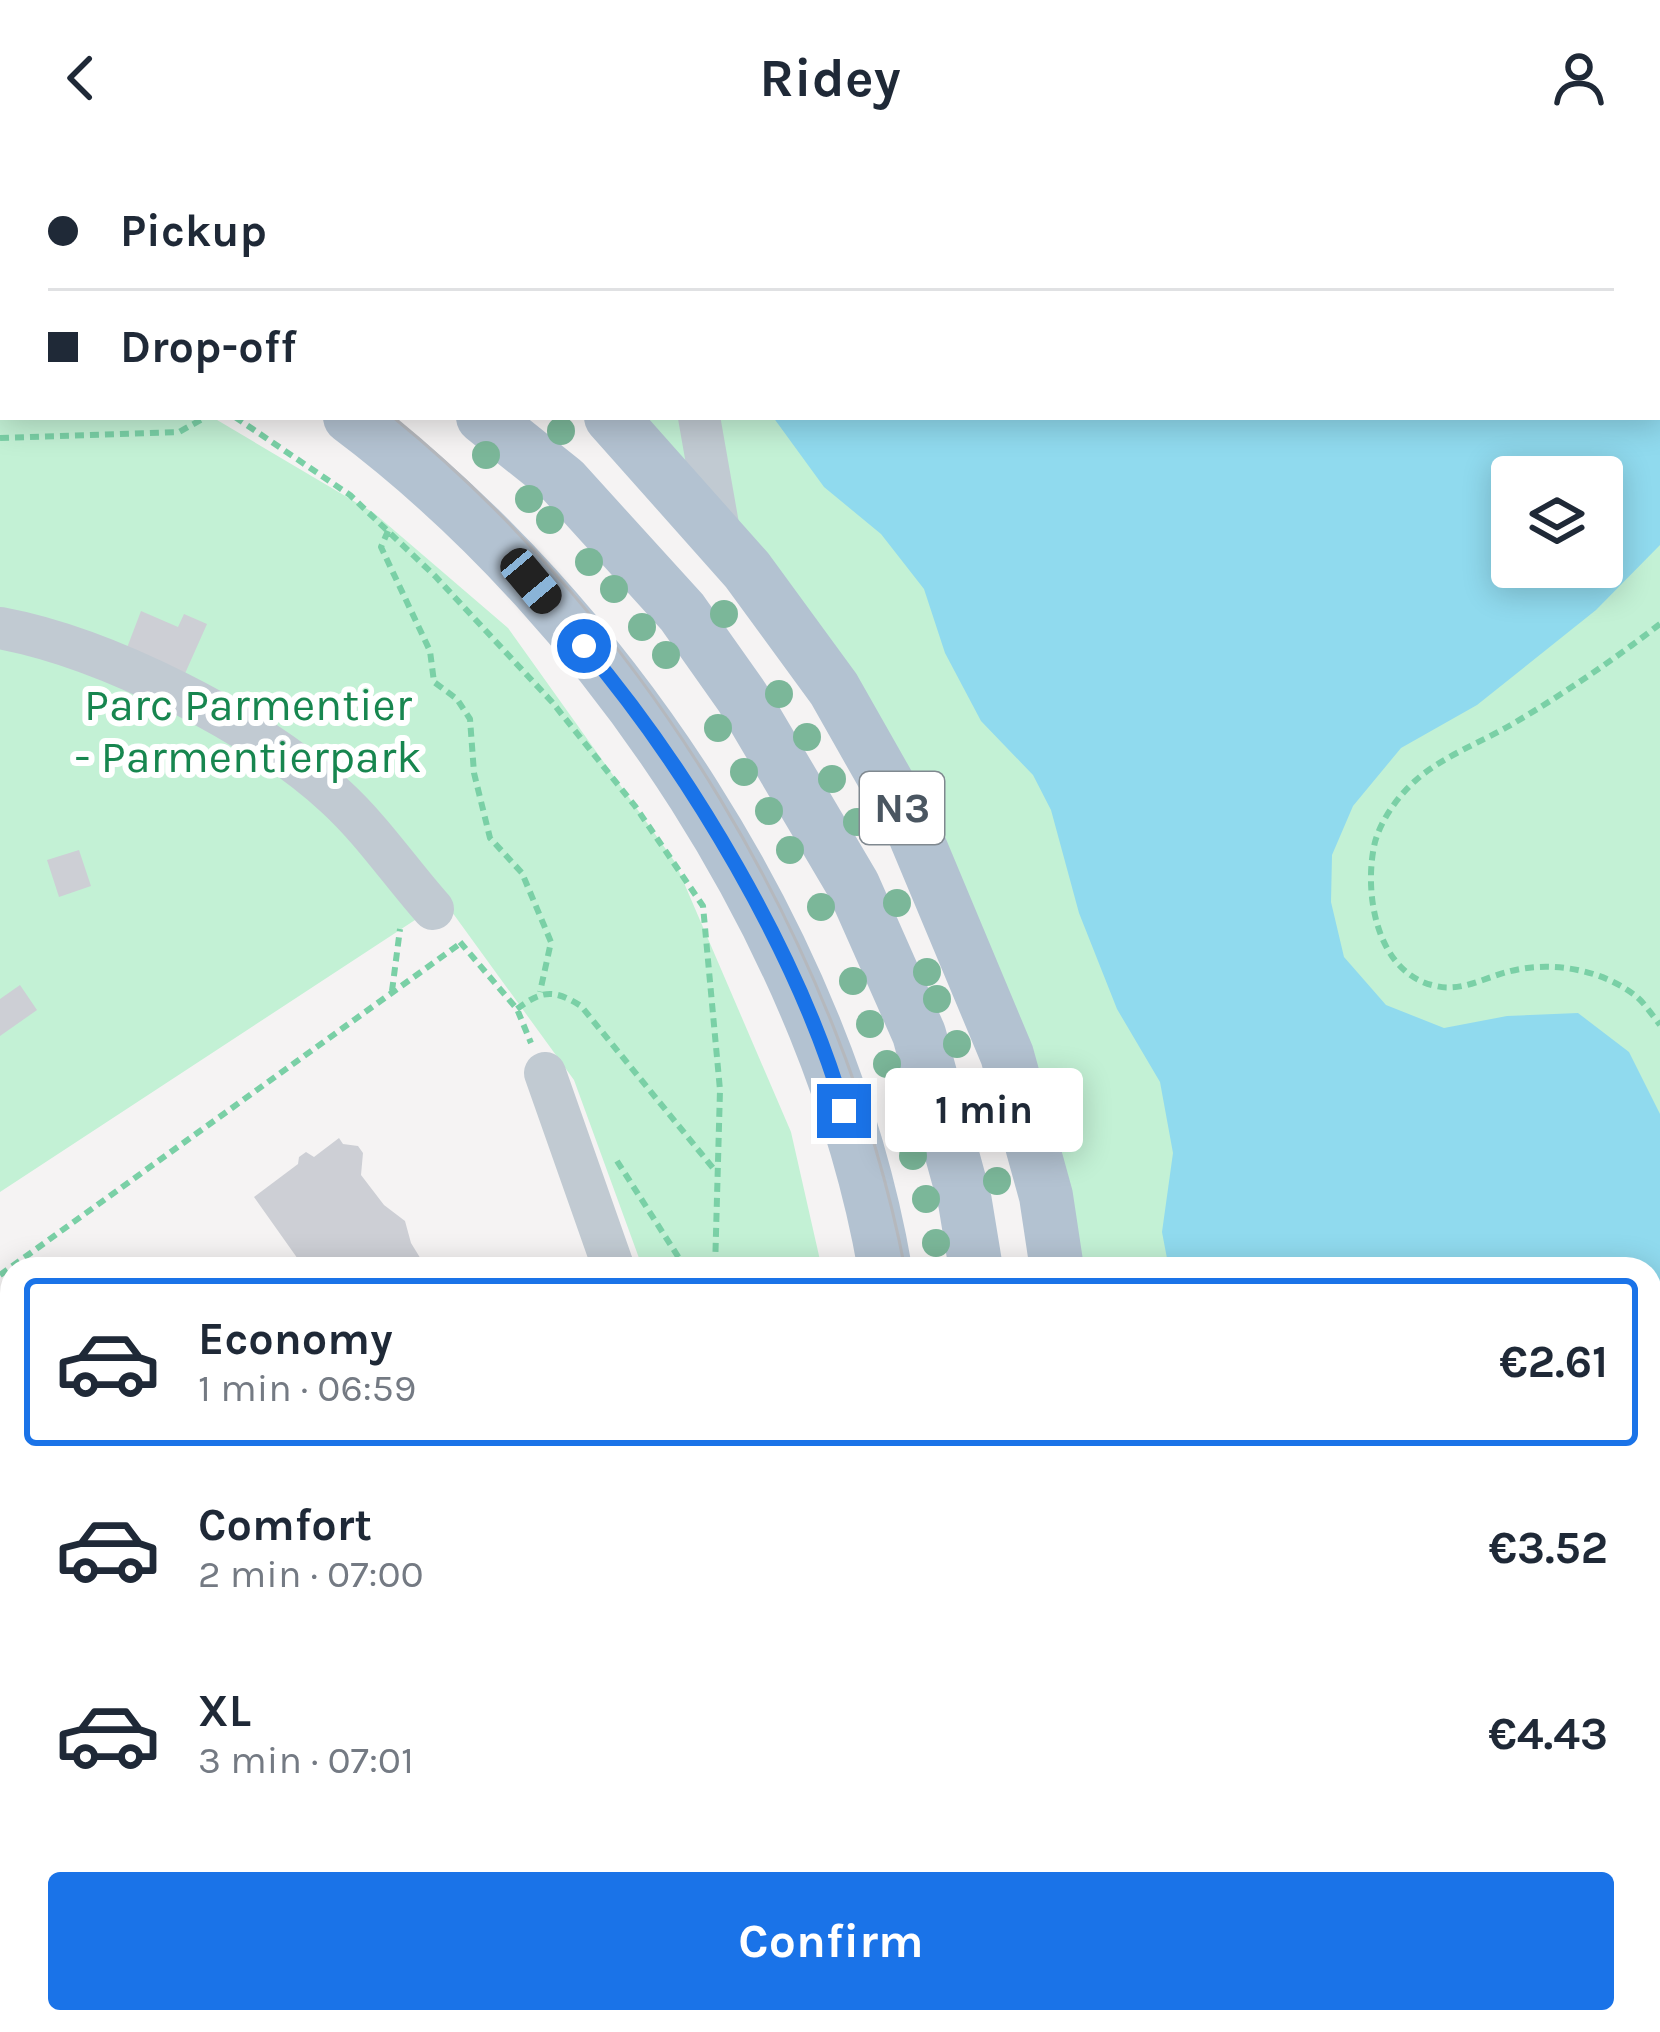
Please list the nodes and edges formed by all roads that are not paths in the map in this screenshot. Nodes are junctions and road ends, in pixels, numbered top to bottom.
1 (354, 420) edge
2 (487, 420) edge
3 (614, 420) edge
4 (700, 420) edge
5 (721, 542) junction
6 (0, 628) edge
7 (420, 894) road end
8 (545, 1073) road end
9 (610, 1257) edge
10 (882, 1257) edge
11 (974, 1257) edge
12 (1056, 1257) edge

1 - 10 main road
2 - 11 main road, N3
3 - 5 main road, N3
4 - 5 street
5 - 12 main road, N3
6 - 7 street
8 - 9 street

